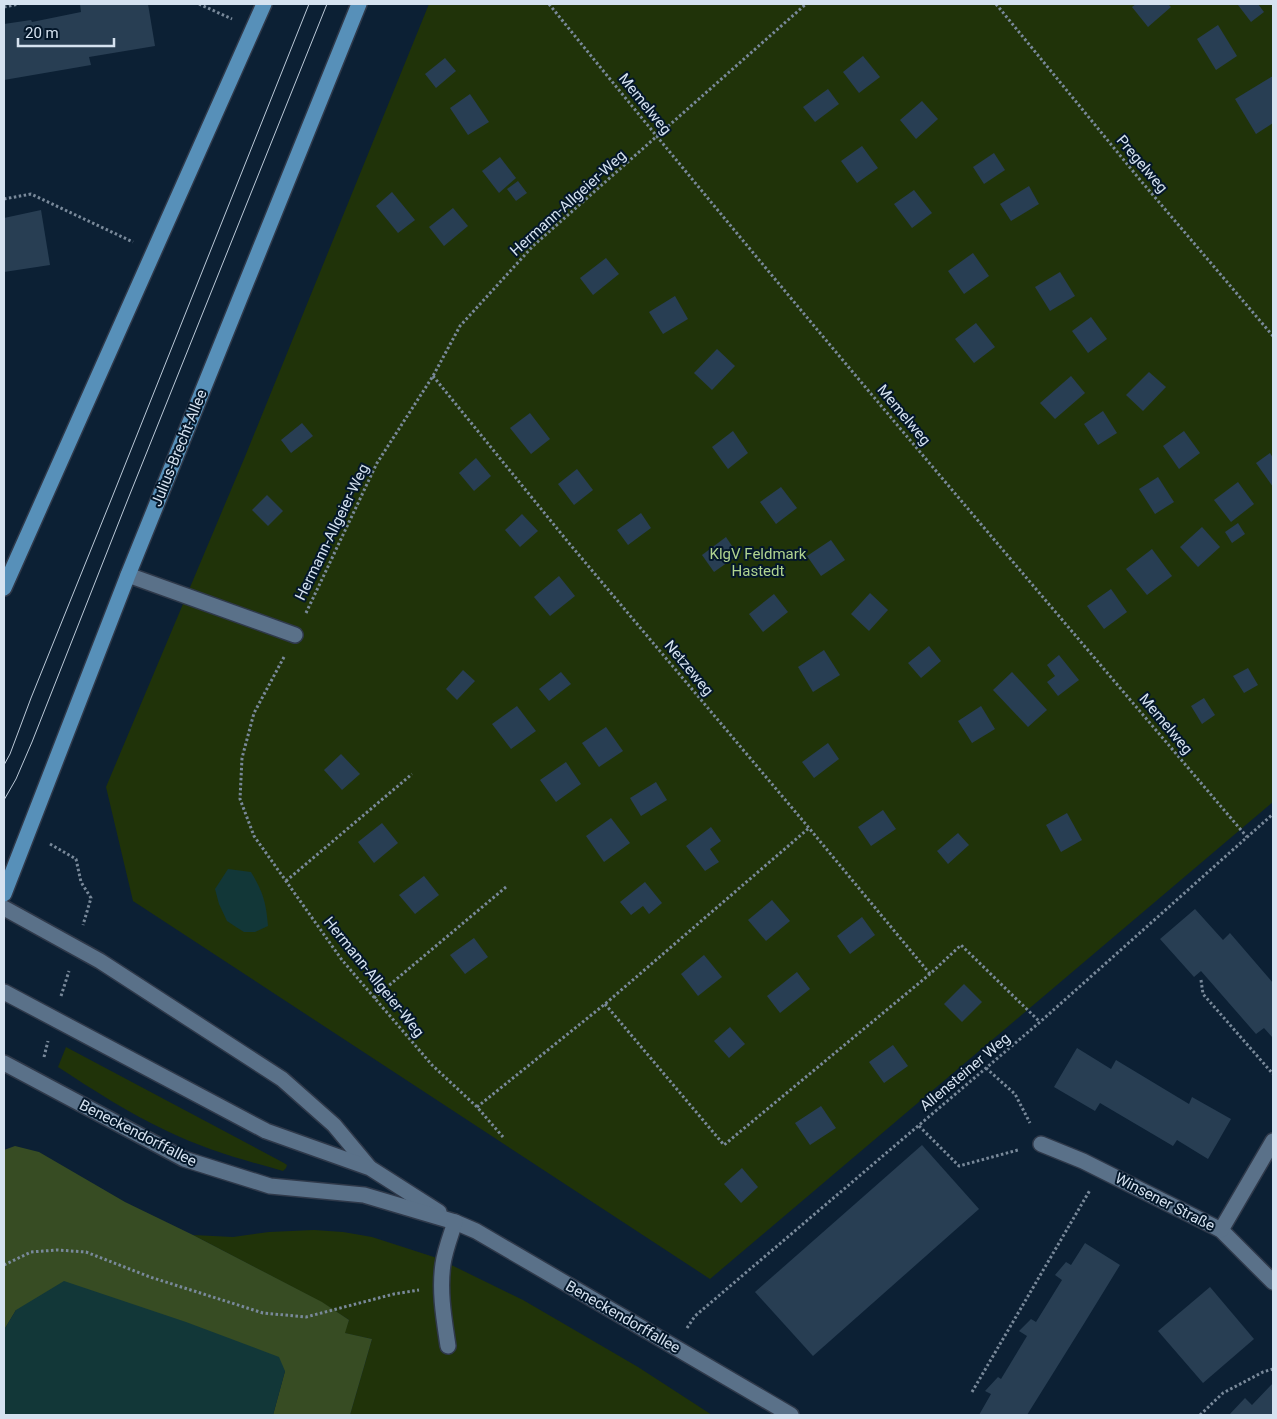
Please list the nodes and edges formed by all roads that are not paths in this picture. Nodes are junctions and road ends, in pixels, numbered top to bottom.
1 (264, 4) edge
2 (359, 4) edge
3 (128, 574) junction
4 (4, 588) edge
5 (295, 635) road end
6 (4, 894) edge
7 (4, 908) edge
8 (4, 992) edge
9 (4, 1064) edge
10 (1273, 1141) edge
11 (1042, 1144) road end
12 (370, 1168) junction
13 (455, 1222) junction
14 (1221, 1230) junction
15 (1273, 1282) edge
16 (448, 1346) dead end
17 (791, 1415) edge

1 - 4 main road
2 - 3 main road, Julius-Brecht-Allee
3 - 5 street
3 - 6 main road, Julius-Brecht-Allee
7 - 12 street, Beneckendorffallee
8 - 12 street, Beneckendorffallee
9 - 13 street, Beneckendorffallee
10 - 14 street
11 - 14 street, Winsener Straße
12 - 13 street, Beneckendorffallee
13 - 16 street
13 - 17 street, Beneckendorffallee
14 - 15 street, Winsener Straße

